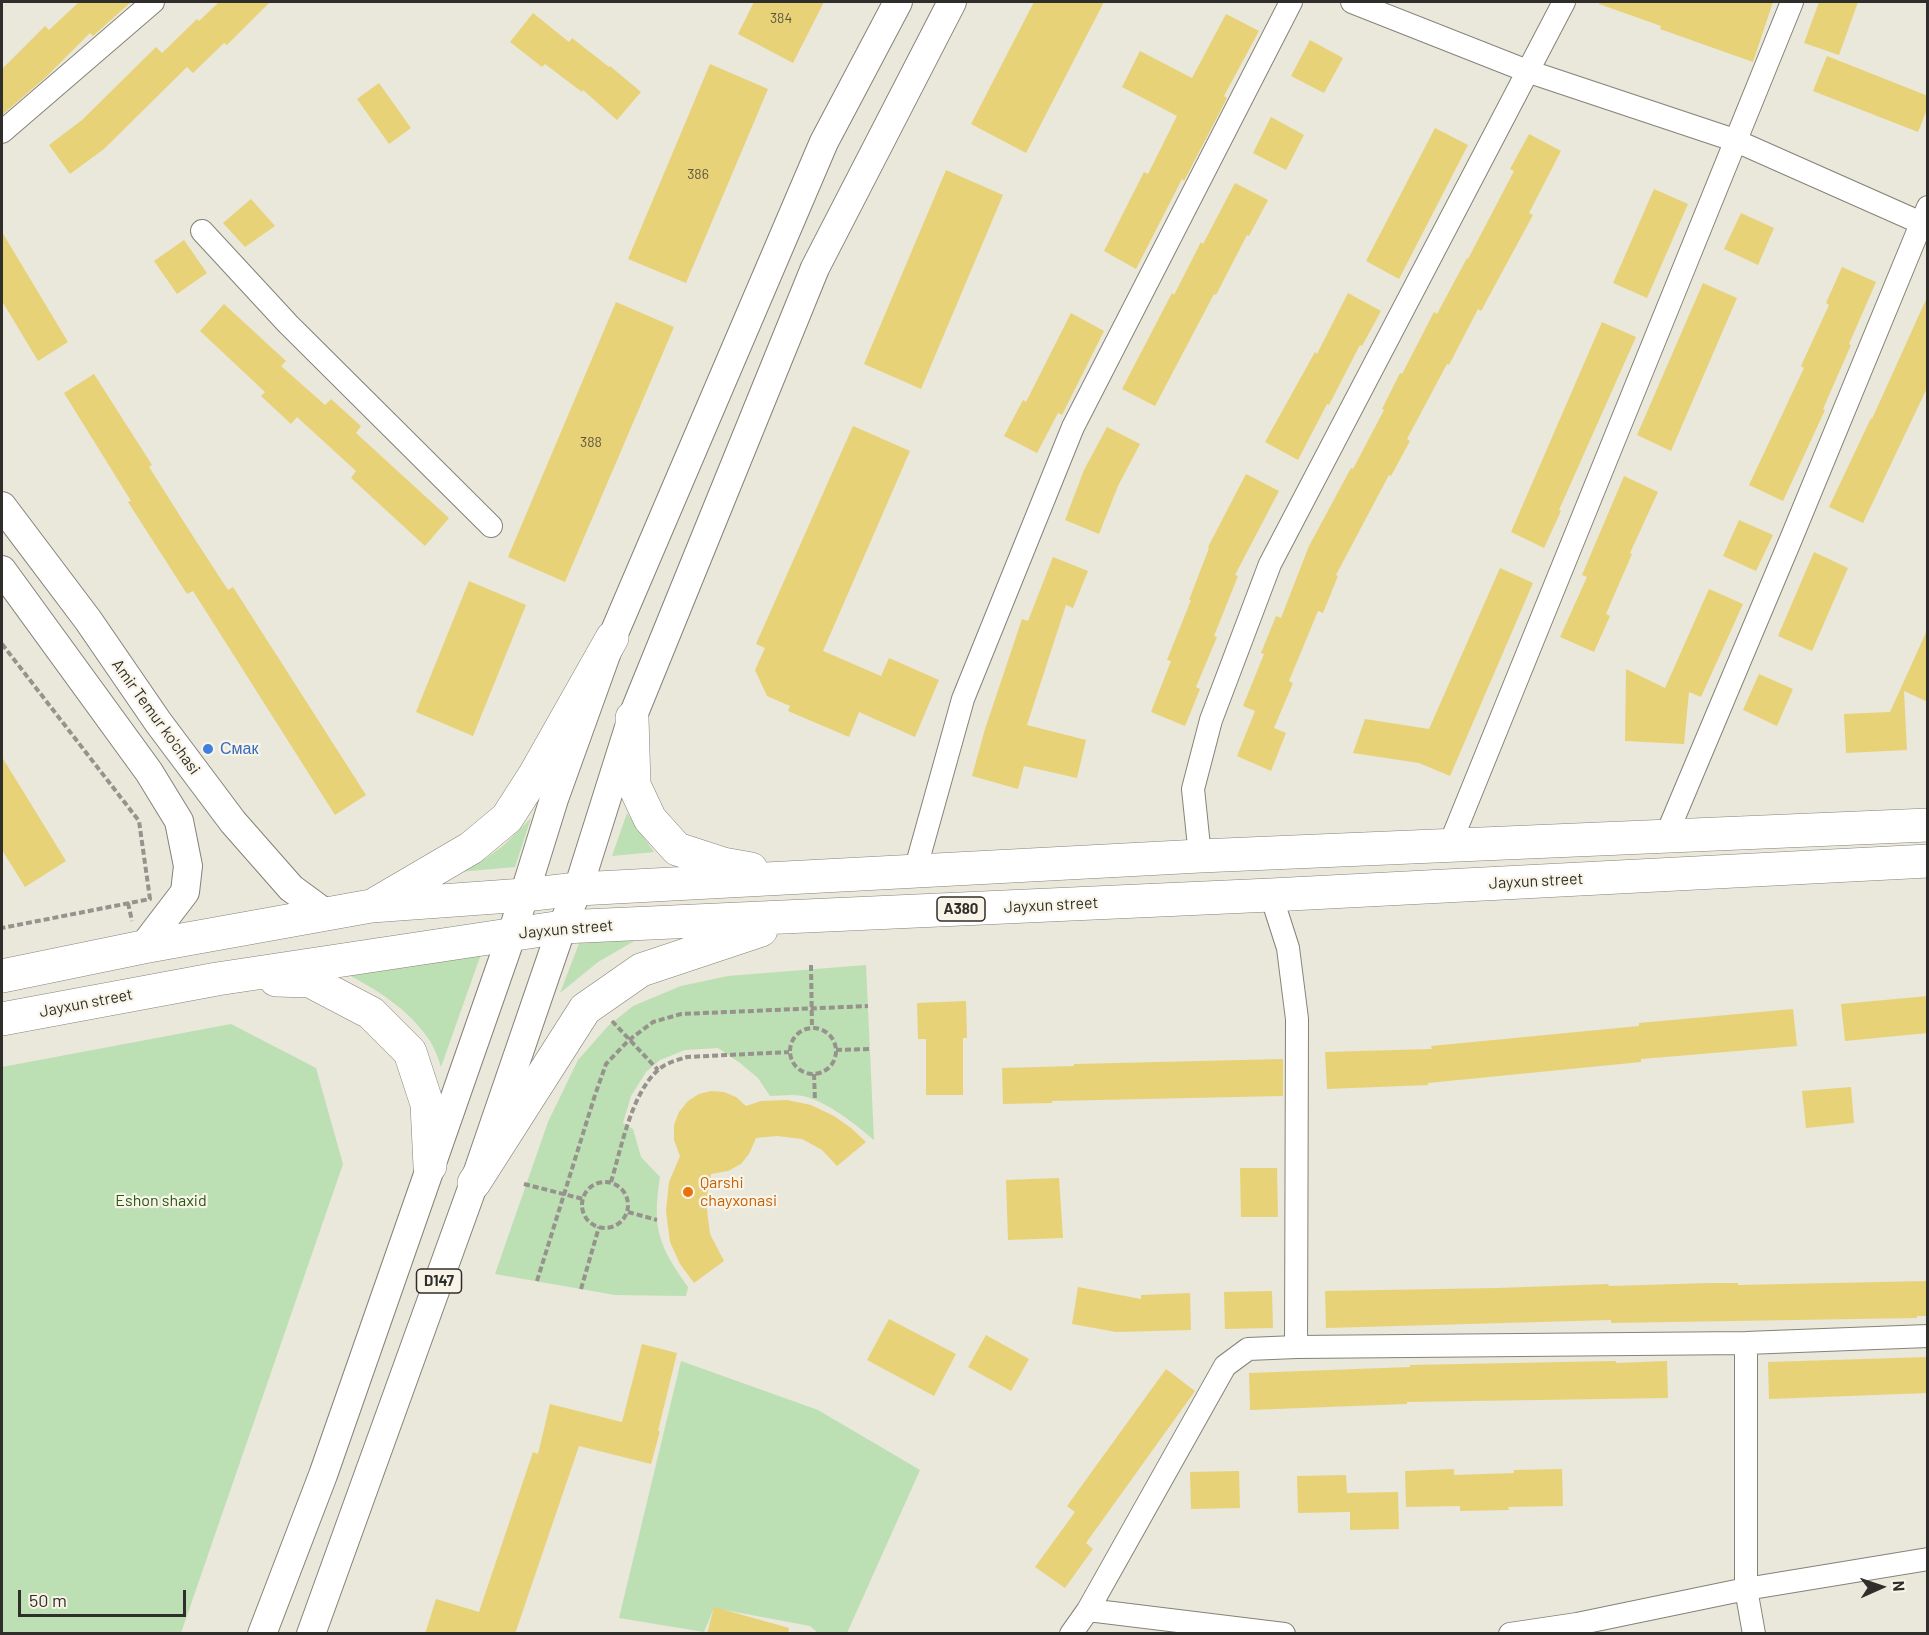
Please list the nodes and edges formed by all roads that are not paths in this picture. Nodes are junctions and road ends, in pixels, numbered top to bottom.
1 (153, 2) edge
2 (898, 2) edge
3 (952, 2) edge
4 (1291, 2) edge
5 (1352, 2) edge
6 (1564, 2) edge
7 (1792, 2) edge
8 (1527, 71) junction
9 (2, 132) edge
10 (1734, 140) junction
11 (1925, 219) edge
12 (202, 231) dead end
13 (2, 506) edge
14 (491, 526) dead end
15 (2, 570) edge
16 (612, 638) junction
17 (632, 718) junction
18 (1926, 820) edge
19 (1666, 836) junction
20 (1450, 844) junction
21 (1200, 856) junction
22 (1928, 861) edge
23 (915, 871) junction
24 (803, 877) junction
25 (578, 889) junction
26 (524, 895) junction
27 (1271, 895) junction
28 (371, 906) junction
29 (326, 913) junction
30 (802, 917) junction
31 (562, 927) junction
32 (138, 934) junction
33 (512, 934) junction
34 (2, 976) edge
35 (217, 979) junction
36 (2, 1019) edge
37 (430, 1166) junction
38 (474, 1183) junction
39 (1928, 1336) edge
40 (1746, 1343) junction
41 (1296, 1347) junction
42 (1928, 1559) edge
43 (1746, 1589) junction
44 (1088, 1610) junction
45 (262, 1634) edge
46 (311, 1634) edge
47 (1071, 1634) edge
48 (1284, 1634) edge
49 (1510, 1634) edge
50 (1754, 1634) edge

1 - 9 street
2 - 16 main road
3 - 17 main road
4 - 23 street
5 - 8 street
6 - 8 street
7 - 10 street
8 - 10 street
8 - 21 street
10 - 11 street
10 - 20 street
11 - 19 street
12 - 14 street
13 - 29 main road, Amir Temur ko'chasi
15 - 32 main road
16 - 26 main road
16 - 28 highway
17 - 24 highway
17 - 25 main road
18 - 19 highway
19 - 20 highway
20 - 21 highway
21 - 23 highway
22 - 27 highway, Jayxun street / A380
23 - 24 highway
24 - 25 highway
25 - 26 highway
25 - 31 main road
26 - 28 highway
26 - 33 main road
27 - 30 highway, Jayxun street / A380
27 - 41 street
28 - 29 highway
29 - 32 highway
30 - 31 highway, Jayxun street / A380
30 - 38 highway
31 - 33 highway, Jayxun street / A380
31 - 38 main road, D147
32 - 34 highway
33 - 35 highway, Jayxun street / A380
33 - 37 main road, D147
35 - 36 highway, Jayxun street / A380
35 - 37 highway
37 - 45 main road, D147
38 - 46 main road, D147
39 - 40 street
40 - 41 street
40 - 43 street
41 - 44 street
42 - 43 street
43 - 49 street
43 - 50 street
44 - 47 street
44 - 48 street

